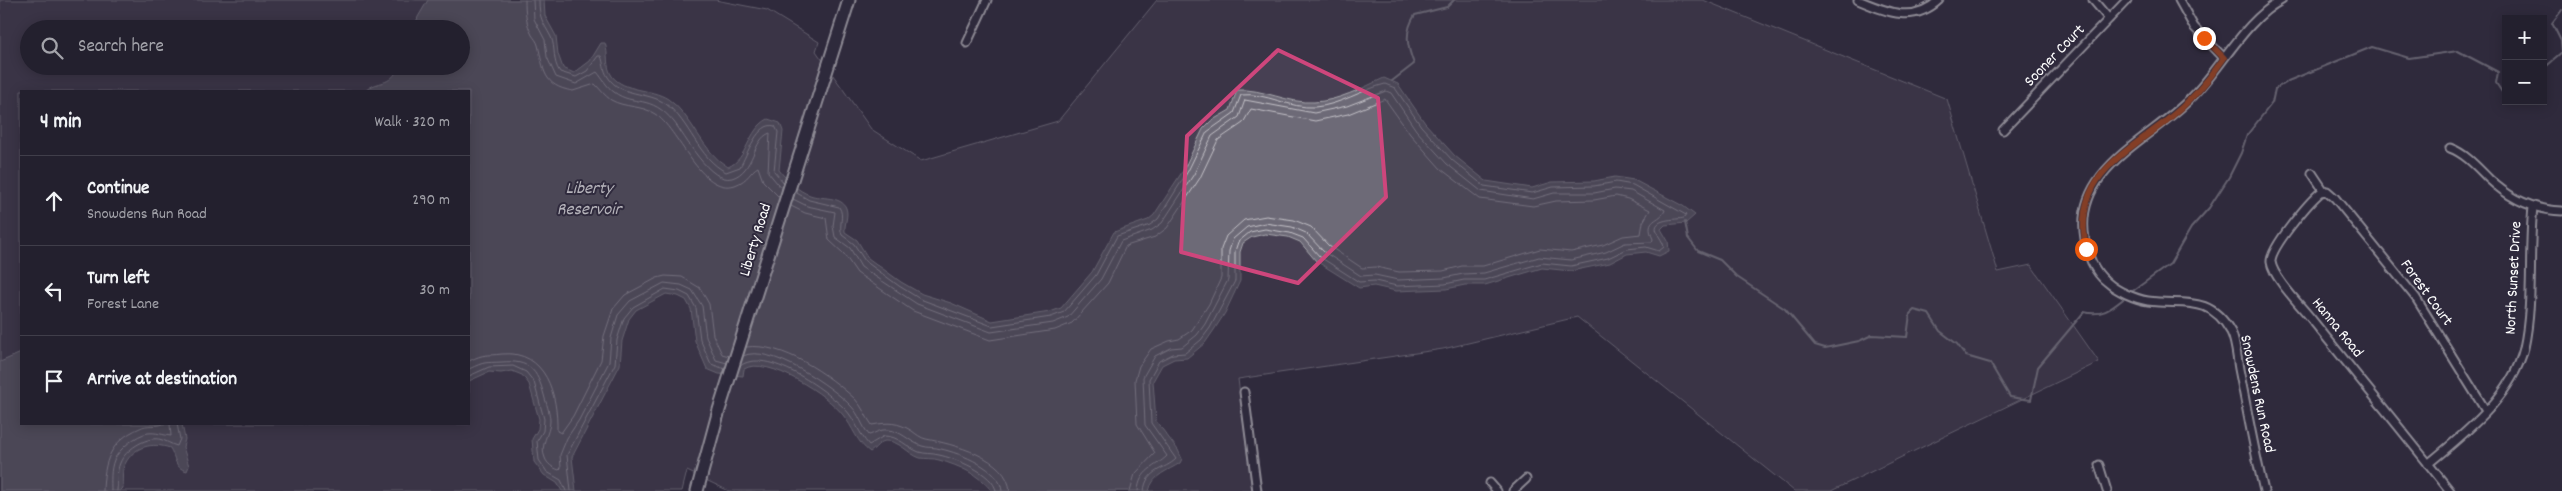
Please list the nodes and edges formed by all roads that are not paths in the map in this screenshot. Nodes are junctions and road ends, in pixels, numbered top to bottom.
1 (849, 0) edge
2 (987, 0) edge
3 (1858, 0) edge
4 (1939, 0) edge
5 (2093, 0) edge
6 (2127, 0) edge
7 (2179, 0) edge
8 (2282, 0) edge
9 (2109, 19) junction
10 (967, 43) dead end
11 (2224, 58) junction
12 (2003, 130) dead end
13 (2450, 148) dead end
14 (2312, 172) dead end
15 (2324, 191) junction
16 (2533, 207) junction
17 (2562, 211) edge
18 (1244, 392) dead end
19 (2486, 411) junction
20 (2428, 464) junction
21 (2099, 465) dead end
22 (1526, 479) dead end
23 (1490, 483) dead end
24 (697, 491) edge
25 (1257, 491) edge
26 (1497, 491) edge
27 (1513, 491) edge
28 (2107, 491) edge
29 (2264, 491) edge
30 (2450, 491) edge

1 - 24 main road, Liberty Road
2 - 10 street
3 - 4 street
5 - 9 street
6 - 9 street, Sooner Court
7 - 11 street
8 - 11 street, Snowdens Run Road
9 - 12 street, Sooner Court
11 - 29 street, Snowdens Run Road
13 - 16 street
14 - 15 street
15 - 19 street, Forest Court
15 - 20 street, Hanna Road
16 - 17 street
16 - 19 street, North Sunset Drive
18 - 25 street
19 - 20 street, North Sunset Drive
20 - 30 street, Hanna Road
21 - 28 street
22 - 27 street
23 - 26 street

